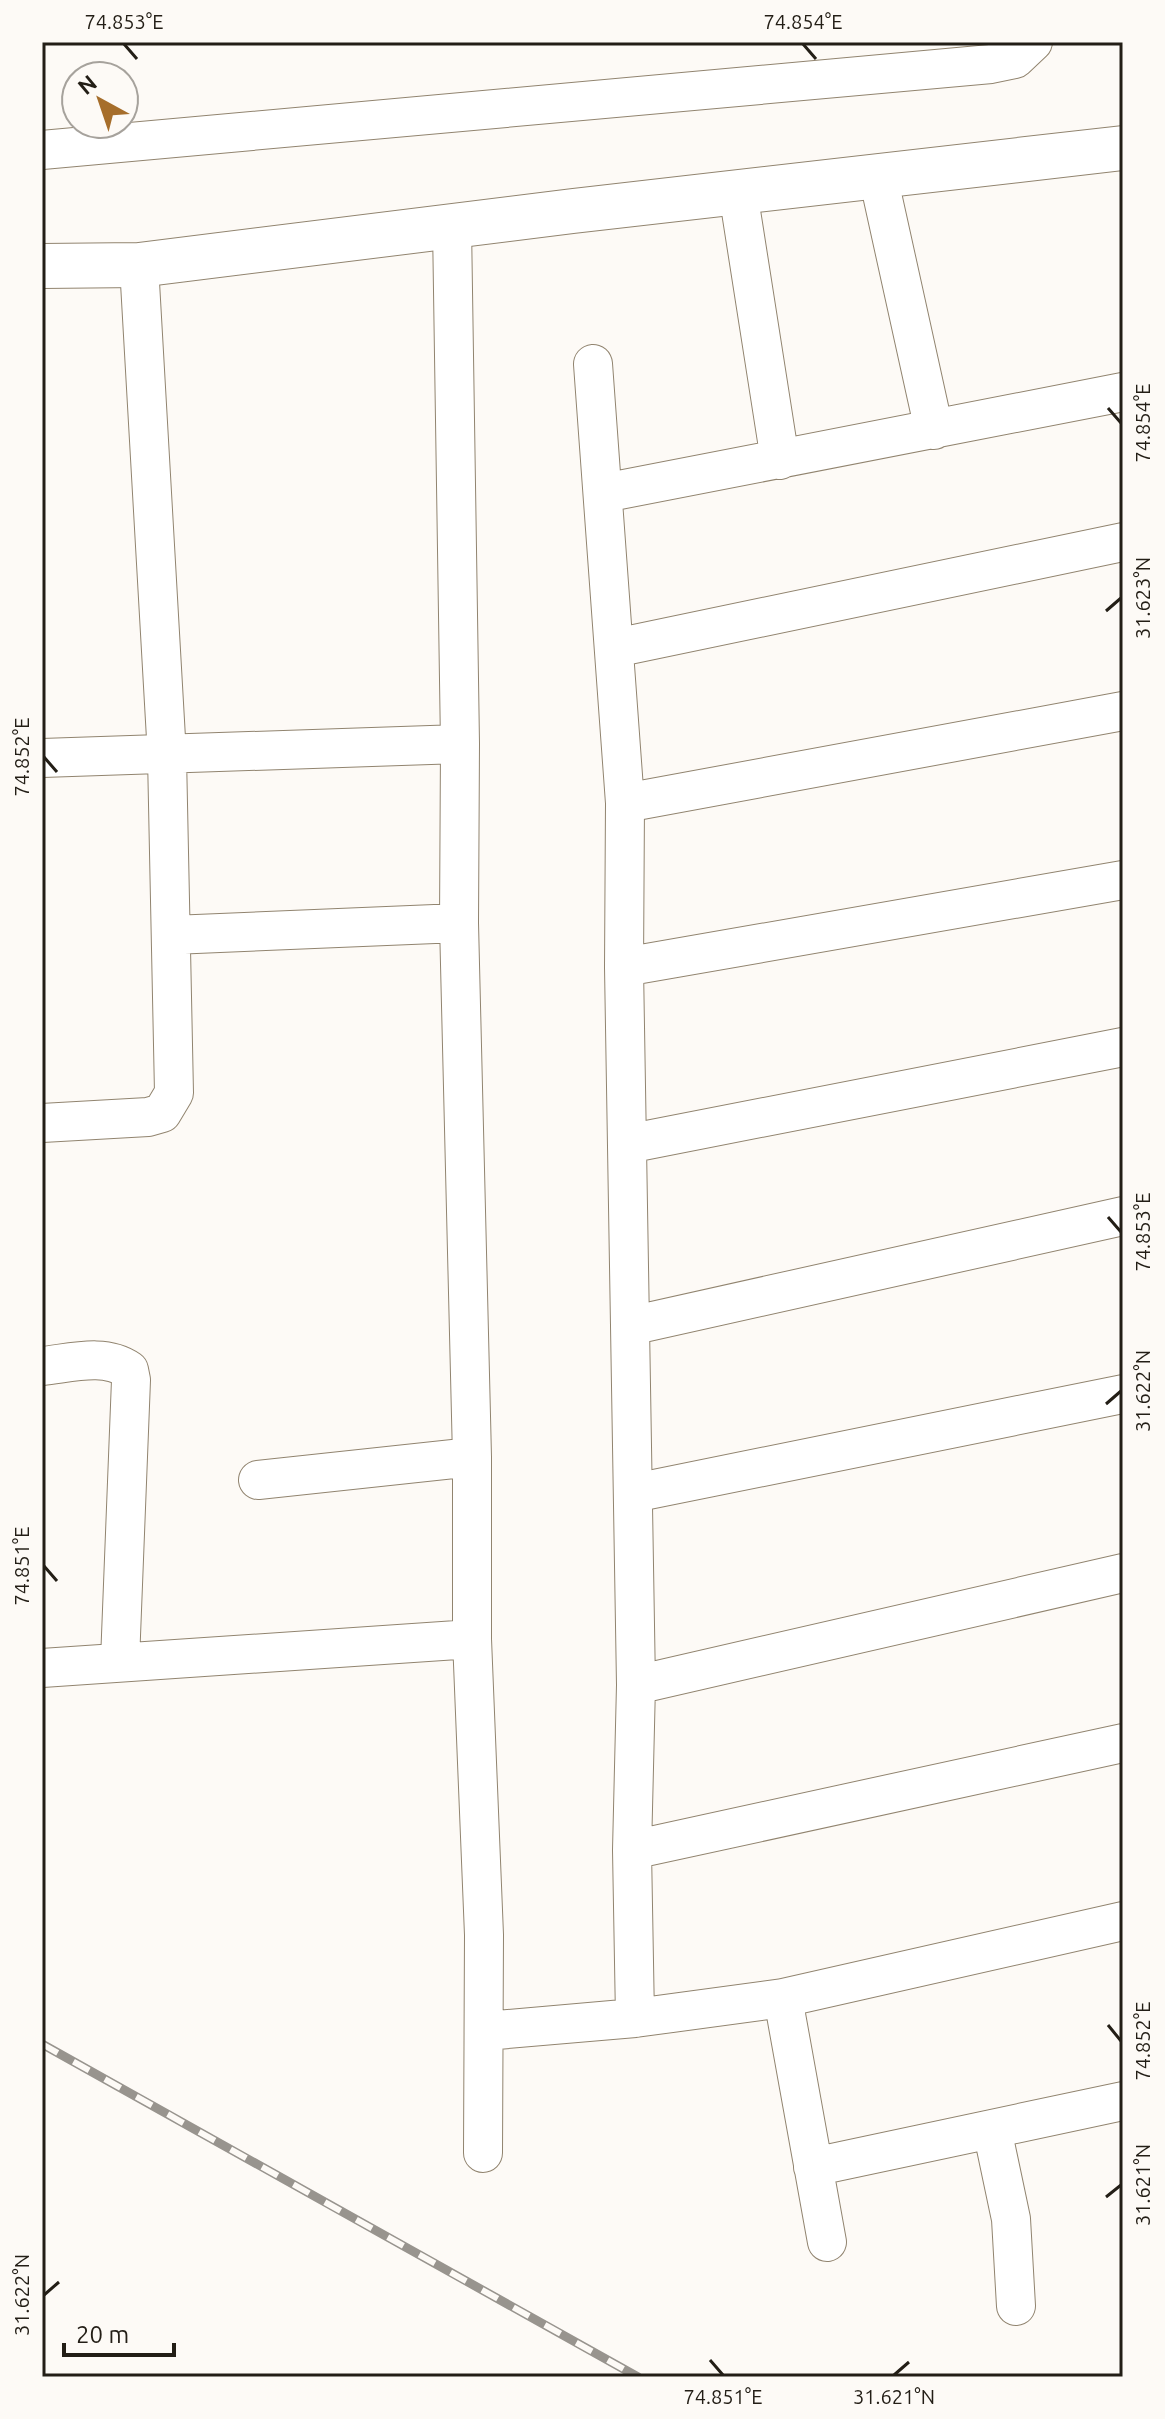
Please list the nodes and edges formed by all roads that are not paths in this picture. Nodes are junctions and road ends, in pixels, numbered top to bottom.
1 (1033, 42) edge
2 (1123, 148) edge
3 (42, 150) edge
4 (878, 176) junction
5 (738, 192) junction
6 (452, 226) junction
7 (139, 265) junction
8 (42, 266) edge
9 (593, 364) dead end
10 (1123, 392) edge
11 (934, 430) junction
12 (780, 460) junction
13 (604, 493) junction
14 (1123, 542) edge
15 (615, 648) junction
16 (1123, 711) edge
17 (460, 744) junction
18 (167, 756) junction
19 (42, 758) edge
20 (625, 803) junction
21 (1123, 880) edge
22 (459, 923) junction
23 (172, 935) junction
24 (624, 967) junction
25 (1123, 1047) edge
26 (42, 1123) edge
27 (627, 1144) junction
28 (1123, 1216) edge
29 (630, 1326) junction
30 (42, 1366) edge
31 (1123, 1394) edge
32 (472, 1457) junction
33 (258, 1480) dead end
34 (634, 1493) junction
35 (1123, 1573) edge
36 (472, 1639) junction
37 (120, 1661) junction
38 (42, 1668) edge
39 (636, 1685) junction
40 (1123, 1743) edge
41 (632, 1850) junction
42 (1123, 1921) edge
43 (783, 1998) junction
44 (635, 2018) junction
45 (485, 2031) junction
46 (1123, 2101) edge
47 (992, 2129) junction
48 (483, 2153) dead end
49 (813, 2167) junction
50 (827, 2242) dead end
51 (1016, 2306) dead end

1 - 3 street
2 - 4 main road
4 - 5 main road
4 - 11 street
5 - 6 main road
5 - 12 street
6 - 7 main road
6 - 17 street
7 - 8 main road
7 - 18 street
9 - 13 street
10 - 11 street
11 - 12 street
12 - 13 street
13 - 15 street
14 - 15 street
15 - 20 street
16 - 20 street
17 - 18 street
17 - 22 street
18 - 19 street
18 - 23 street
20 - 24 street
21 - 24 street
22 - 23 street
22 - 32 street
23 - 26 street
24 - 27 street
25 - 27 street
27 - 29 street
28 - 29 street
29 - 34 street
30 - 37 street
31 - 34 street
32 - 33 street
32 - 36 street
34 - 39 street
35 - 39 street
36 - 37 street
36 - 45 street
37 - 38 street
39 - 41 street
40 - 41 street
41 - 44 street
42 - 43 street
43 - 44 street
43 - 49 street
44 - 45 street
45 - 48 street
46 - 47 street
47 - 49 street
47 - 51 street
49 - 50 street

